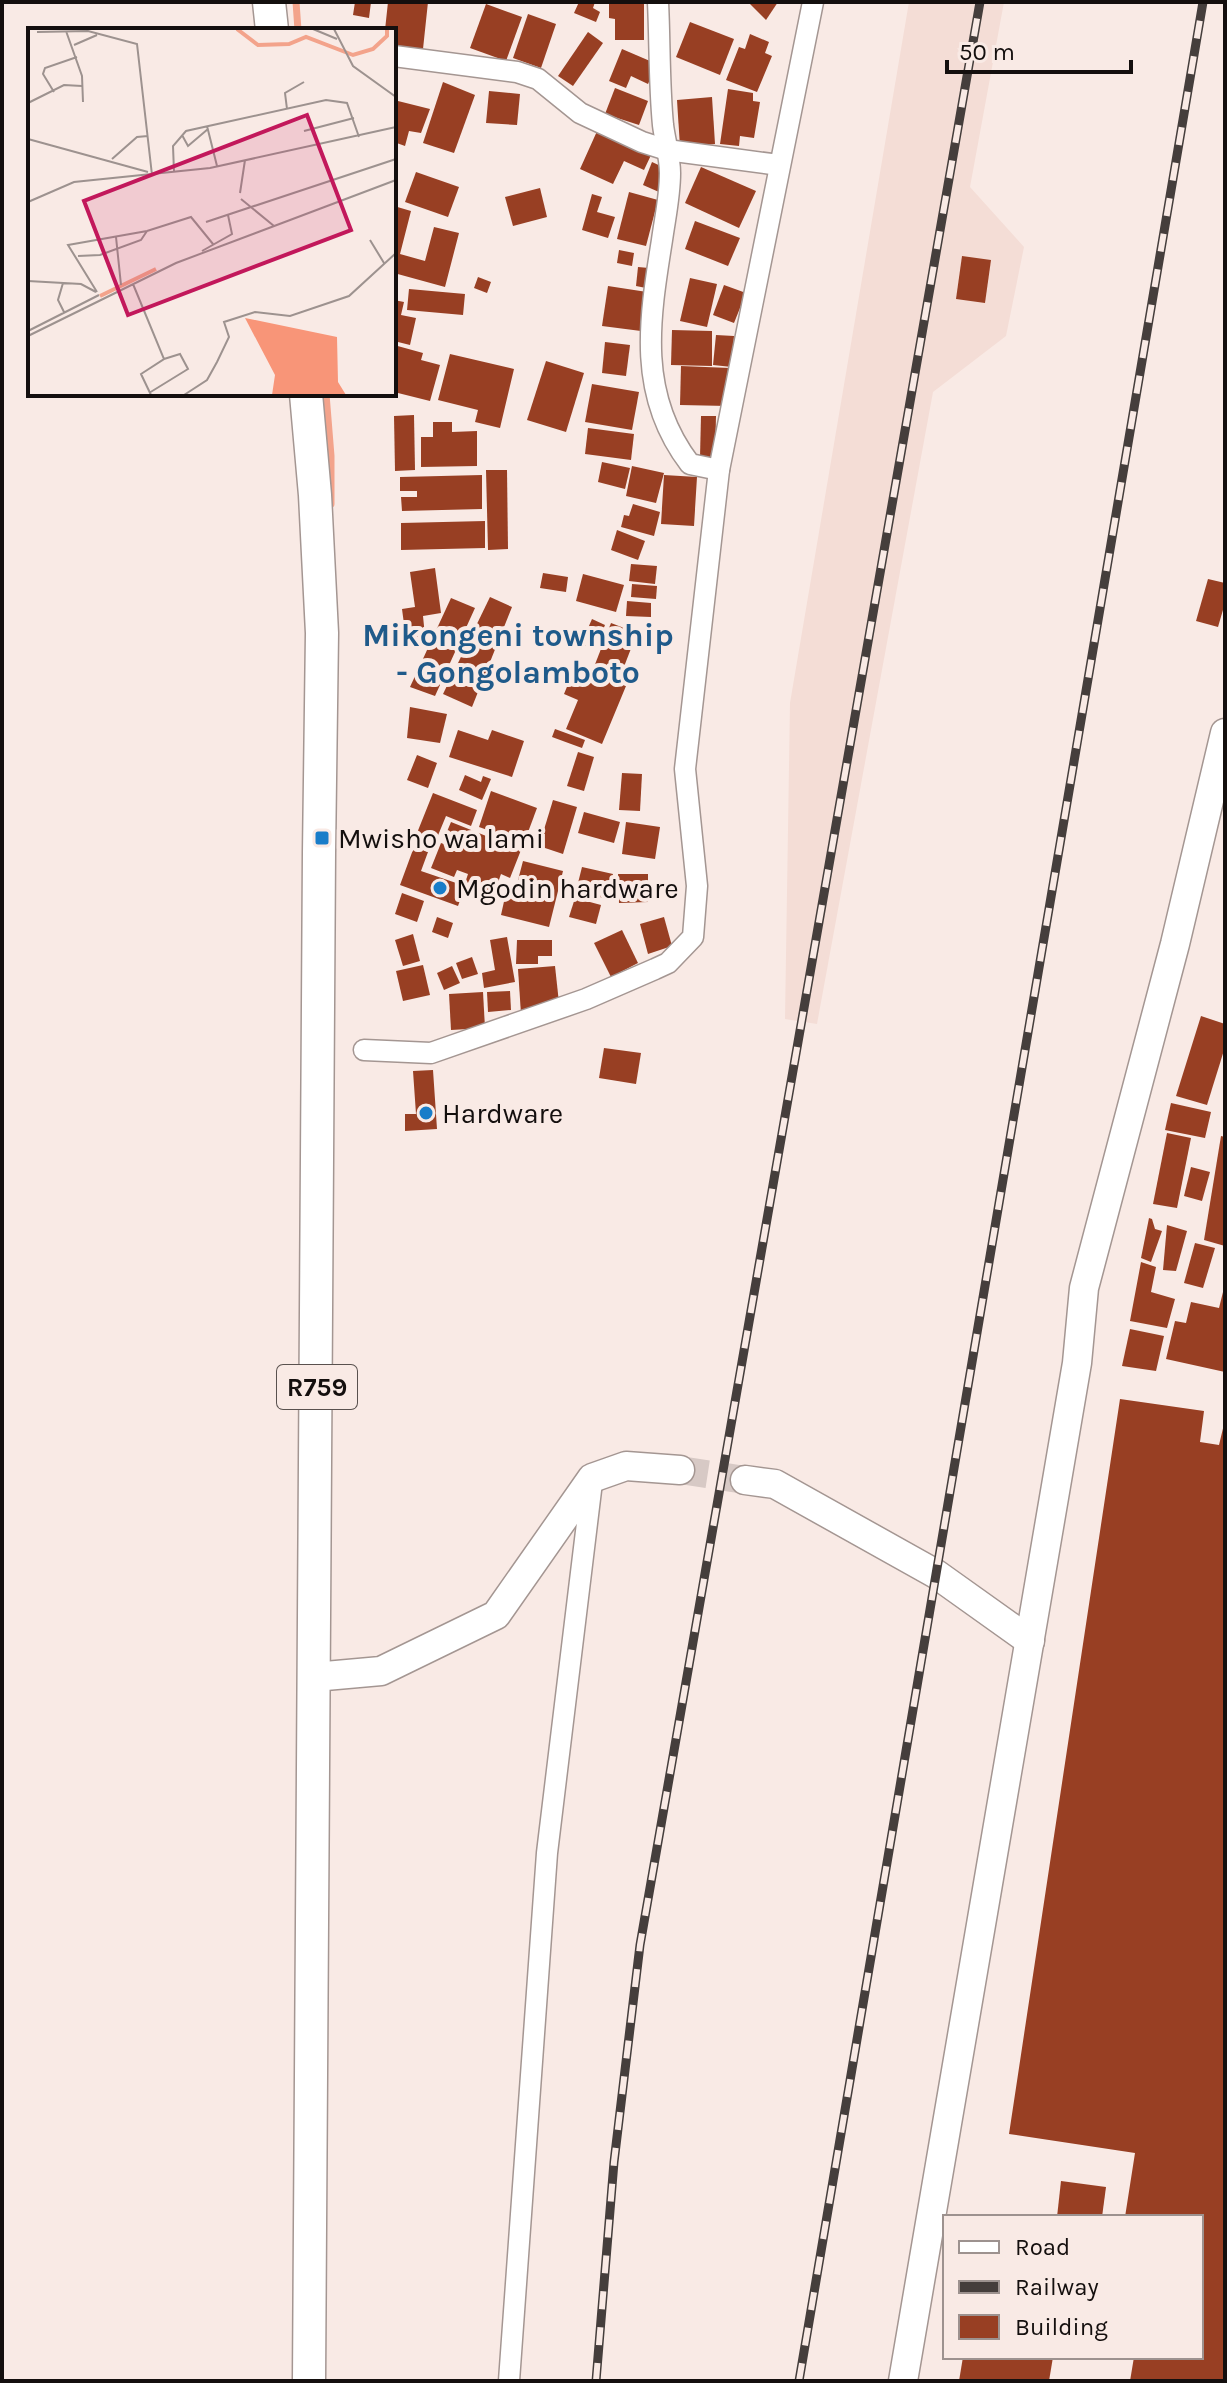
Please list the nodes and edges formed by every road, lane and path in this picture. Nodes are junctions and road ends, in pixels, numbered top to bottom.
1 (269, 2) edge
2 (658, 2) edge
3 (813, 2) edge
4 (272, 28) edge
5 (396, 56) edge
6 (667, 150) junction
7 (779, 165) junction
8 (306, 396) edge
9 (719, 470) junction
10 (1225, 733) edge
11 (364, 1050) dead end
12 (680, 1470) tunnel mouth
13 (592, 1478) junction
14 (745, 1480) tunnel mouth
15 (1030, 1641) junction
16 (314, 1677) junction
17 (309, 2381) edge
18 (509, 2381) edge
19 (903, 2381) edge

1 - 4 main road
2 - 6 street
3 - 7 street
5 - 6 street
6 - 7 street
6 - 9 street
7 - 9 street
8 - 16 main road, R759
9 - 11 street
10 - 15 street
12 - 13 street
13 - 16 street
13 - 18 street
14 - 15 street
15 - 19 street
16 - 17 main road, R759

